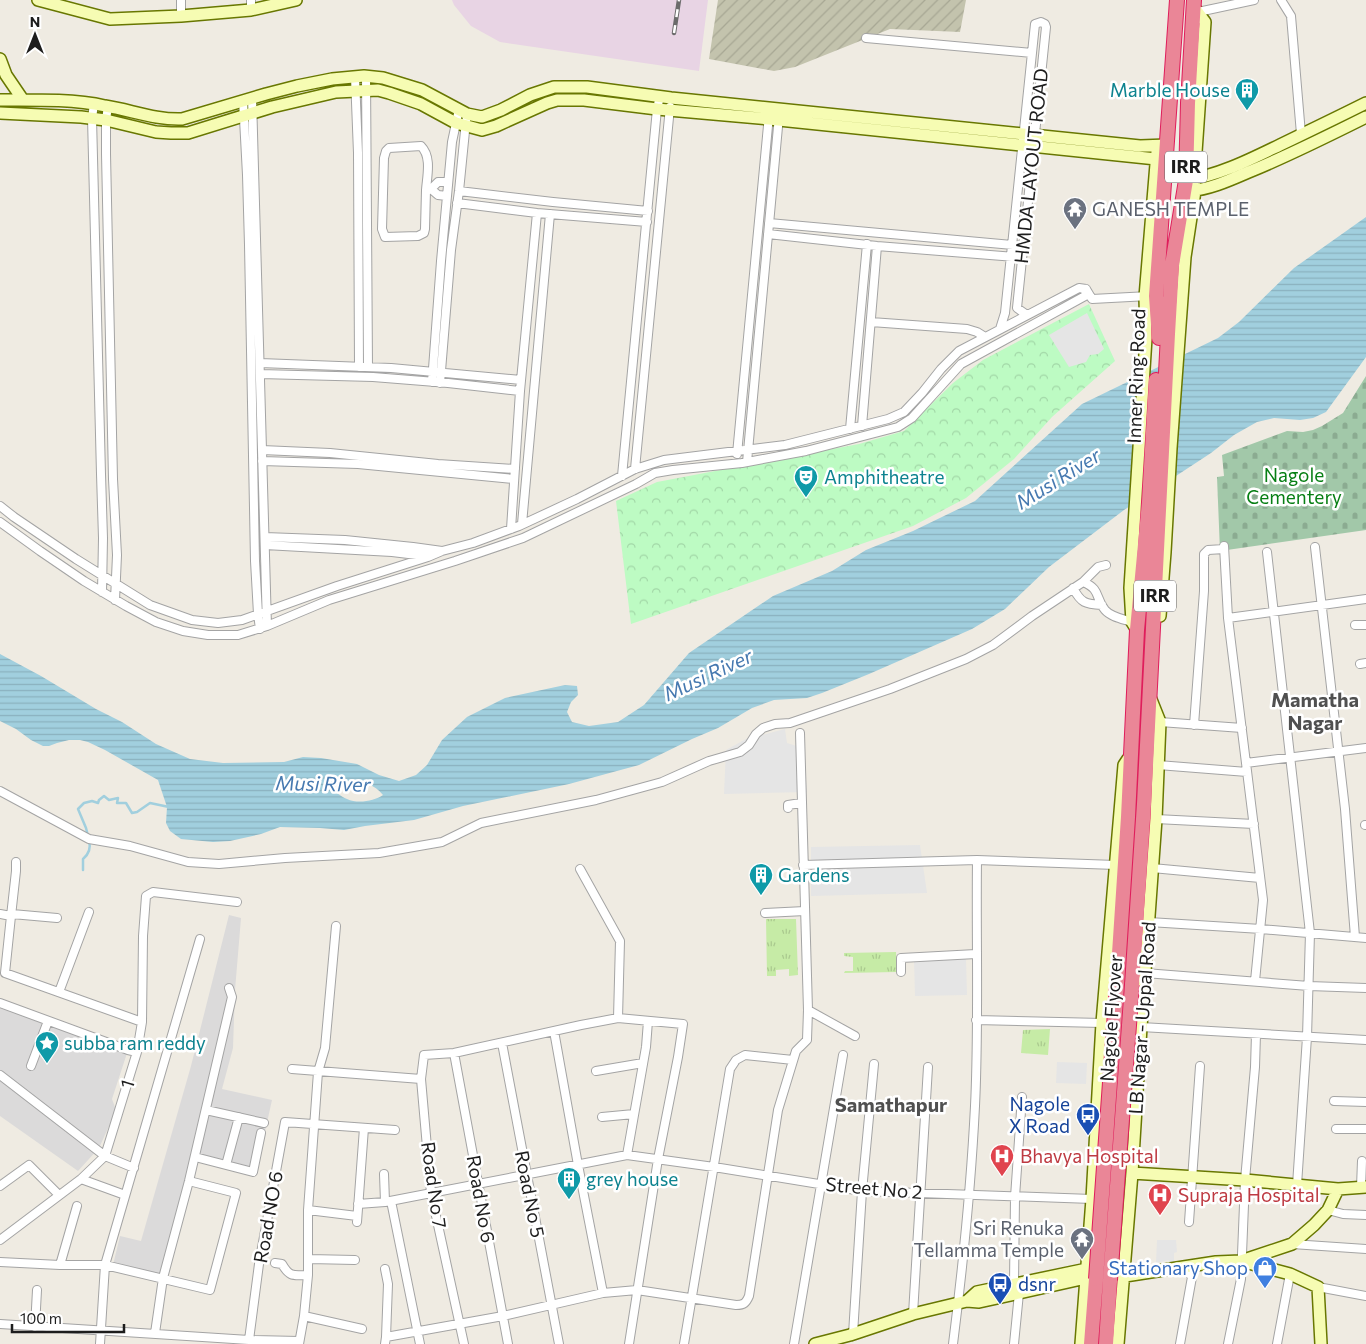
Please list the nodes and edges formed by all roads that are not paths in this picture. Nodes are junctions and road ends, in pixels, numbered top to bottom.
1 (38, 0) edge
2 (181, 0) edge
3 (296, 0) edge
4 (1177, 0) edge
5 (1254, 0) edge
6 (1281, 0) edge
7 (251, 5) edge
8 (1195, 6) edge
9 (181, 16) junction
10 (866, 38) dead end
11 (1032, 53) junction
12 (1043, 53) junction
13 (0, 59) edge
14 (360, 76) junction
15 (361, 90) junction
16 (665, 97) junction
17 (247, 99) junction
18 (0, 100) edge
19 (23, 100) junction
20 (1366, 103) edge
21 (94, 104) junction
22 (108, 106) junction
23 (657, 109) junction
24 (669, 110) junction
25 (463, 112) junction
26 (0, 113) edge
27 (248, 113) junction
28 (774, 114) junction
29 (1366, 117) edge
30 (92, 118) junction
31 (106, 120) junction
32 (460, 125) junction
33 (1302, 134) junction
34 (1029, 140) junction
35 (1162, 145) junction
36 (1161, 159) junction
37 (448, 182) junction
38 (1189, 182) junction
39 (429, 190) junction
40 (459, 191) junction
41 (447, 196) junction
42 (457, 203) junction
43 (648, 211) junction
44 (537, 213) junction
45 (550, 214) junction
46 (647, 222) junction
47 (769, 224) junction
48 (768, 234) junction
49 (886, 235) junction
50 (867, 244) junction
51 (877, 246) junction
52 (886, 246) junction
53 (1012, 246) junction
54 (1023, 246) junction
55 (1011, 256) junction
56 (1022, 257) junction
57 (1086, 290) junction
58 (1151, 296) junction
59 (1027, 315) junction
60 (871, 322) junction
61 (1000, 329) junction
62 (1174, 331) junction
63 (985, 337) junction
64 (948, 362) junction
65 (260, 363) junction
66 (961, 364) junction
67 (364, 367) junction
68 (436, 373) junction
69 (260, 374) junction
70 (521, 380) junction
71 (436, 382) junction
72 (1150, 382) junction
73 (520, 391) junction
74 (853, 394) junction
75 (864, 397) junction
76 (518, 418) junction
77 (862, 426) junction
78 (850, 429) junction
79 (531, 434) junction
80 (517, 437) junction
81 (747, 449) junction
82 (262, 450) junction
83 (737, 451) junction
84 (529, 453) junction
85 (262, 461) junction
86 (747, 462) junction
87 (736, 464) junction
88 (528, 465) junction
89 (635, 469) junction
90 (514, 475) junction
91 (622, 476) junction
92 (1155, 500) junction
93 (0, 506) edge
94 (0, 522) edge
95 (522, 524) junction
96 (511, 529) junction
97 (265, 541) junction
98 (1315, 547) dead end
99 (442, 551) junction
100 (1267, 552) dead end
101 (428, 557) junction
102 (1106, 565) dead end
103 (103, 576) junction
104 (1083, 582) junction
105 (116, 584) junction
106 (1073, 588) junction
107 (102, 592) junction
108 (1366, 599) edge
109 (115, 600) junction
110 (1102, 605) junction
111 (1322, 605) junction
112 (1274, 611) junction
113 (262, 613) junction
114 (1228, 618) junction
115 (1355, 625) dead end
116 (1366, 625) edge
117 (1134, 626) junction
118 (264, 627) junction
119 (1151, 674) junction
120 (1150, 694) junction
121 (1160, 722) junction
122 (1194, 726) junction
123 (1242, 728) junction
124 (800, 733) dead end
125 (1366, 748) edge
126 (1338, 751) junction
127 (1132, 752) junction
128 (1291, 757) junction
129 (1158, 765) junction
130 (1247, 768) junction
131 (0, 792) edge
132 (801, 804) junction
133 (788, 808) dead end
134 (1156, 819) junction
135 (1254, 824) junction
136 (977, 860) junction
137 (16, 862) dead end
138 (803, 865) junction
139 (1116, 865) junction
140 (1152, 868) junction
141 (580, 869) dead end
142 (1260, 878) junction
143 (237, 902) dead end
144 (805, 911) junction
145 (88, 912) dead end
146 (765, 913) dead end
147 (0, 914) edge
148 (12, 915) junction
149 (57, 918) dead end
150 (1148, 922) junction
151 (336, 926) dead end
152 (1261, 929) junction
153 (1310, 933) junction
154 (1355, 937) junction
155 (1366, 938) edge
156 (200, 939) dead end
157 (976, 954) junction
158 (901, 972) dead end
159 (1145, 973) junction
160 (1255, 981) junction
161 (1308, 986) junction
162 (229, 988) dead end
163 (1366, 988) edge
164 (59, 992) junction
165 (0, 1003) edge
166 (808, 1010) junction
167 (618, 1018) junction
168 (976, 1020) junction
169 (48, 1021) junction
170 (648, 1021) junction
171 (142, 1022) junction
172 (1102, 1023) junction
173 (1141, 1027) junction
174 (554, 1031) junction
175 (1256, 1034) junction
176 (855, 1036) dead end
177 (1307, 1037) junction
178 (1366, 1040) edge
179 (502, 1043) junction
180 (137, 1052) junction
181 (454, 1053) junction
182 (843, 1055) dead end
183 (793, 1060) junction
184 (643, 1063) junction
185 (874, 1064) dead end
186 (31, 1066) dead end
187 (1200, 1066) dead end
188 (928, 1067) dead end
189 (292, 1069) dead end
190 (596, 1071) dead end
191 (318, 1072) junction
192 (0, 1076) edge
193 (1100, 1076) junction
194 (1138, 1077) junction
195 (421, 1079) junction
196 (1022, 1097) dead end
197 (1334, 1101) dead end
198 (1366, 1102) edge
199 (206, 1110) junction
200 (634, 1114) junction
201 (239, 1117) junction
202 (602, 1118) dead end
203 (264, 1123) dead end
204 (314, 1125) junction
205 (364, 1128) junction
206 (1336, 1129) dead end
207 (1366, 1129) edge
208 (395, 1130) dead end
209 (261, 1133) dead end
210 (105, 1156) junction
211 (627, 1156) junction
212 (195, 1157) junction
213 (658, 1159) junction
214 (1362, 1161) dead end
215 (226, 1165) junction
216 (578, 1165) junction
217 (714, 1167) junction
218 (134, 1168) junction
219 (1132, 1173) junction
220 (384, 1174) dead end
221 (527, 1174) junction
222 (768, 1176) junction
223 (1192, 1177) junction
224 (81, 1179) junction
225 (1245, 1180) junction
226 (189, 1181) junction
227 (478, 1184) junction
228 (821, 1185) junction
229 (1297, 1185) junction
230 (0, 1186) edge
231 (1364, 1187) edge
232 (1338, 1188) junction
233 (862, 1191) junction
234 (431, 1192) junction
235 (921, 1193) junction
236 (968, 1194) junction
237 (59, 1195) junction
238 (125, 1195) junction
239 (1015, 1197) junction
240 (1092, 1199) junction
241 (388, 1202) junction
242 (358, 1204) junction
243 (77, 1206) dead end
244 (308, 1210) junction
245 (1328, 1210) junction
246 (1366, 1214) edge
247 (1189, 1222) dead end
248 (0, 1240) edge
249 (1292, 1244) junction
250 (1366, 1249) edge
251 (308, 1259) junction
252 (355, 1260) dead end
253 (1240, 1261) junction
254 (0, 1262) edge
255 (275, 1263) dead end
256 (60, 1265) junction
257 (106, 1265) junction
258 (1185, 1268) junction
259 (385, 1269) dead end
260 (1290, 1274) junction
261 (308, 1275) junction
262 (1085, 1276) junction
263 (1124, 1276) junction
264 (163, 1278) junction
265 (1318, 1287) junction
266 (1016, 1288) junction
267 (37, 1290) dead end
268 (637, 1290) junction
269 (603, 1293) junction
270 (1366, 1296) edge
271 (692, 1298) junction
272 (963, 1302) junction
273 (552, 1304) junction
274 (913, 1314) junction
275 (304, 1316) junction
276 (503, 1316) junction
277 (0, 1324) edge
278 (460, 1324) junction
279 (35, 1327) junction
280 (362, 1329) dead end
281 (100, 1331) junction
282 (417, 1331) junction
283 (155, 1333) junction
284 (853, 1334) junction
285 (249, 1340) junction
286 (386, 1340) edge
287 (266, 1342) edge
288 (299, 1342) edge
289 (100, 1344) edge
290 (420, 1344) edge
291 (464, 1344) edge
292 (508, 1344) edge
293 (559, 1344) edge
294 (629, 1344) edge
295 (684, 1344) edge
296 (794, 1344) edge
297 (814, 1344) edge
298 (953, 1344) edge
299 (1014, 1344) edge
300 (1081, 1344) edge
301 (1092, 1344) edge
302 (1106, 1344) edge
303 (1118, 1344) edge
304 (1180, 1344) edge
305 (1228, 1344) edge
306 (1277, 1344) edge
307 (1321, 1344) edge

1 - 9 street
2 - 9 street
3 - 7 street
4 - 35 highway, Inner Ring Road / IRR
5 - 8 street
6 - 33 street
7 - 9 street
8 - 38 highway, Inner Ring Road / IRR
10 - 11 street
11 - 12 street
11 - 12 street, HMDA LAYOUT ROAD
11 - 34 street
12 - 34 street, HMDA LAYOUT ROAD
13 - 19 street
14 - 15 street
14 - 17 street
14 - 25 street
15 - 27 street
15 - 32 street
15 - 67 street
16 - 23 street
16 - 24 street
16 - 25 street
16 - 28 street
17 - 22 street
17 - 27 street
18 - 19 street
19 - 21 street
20 - 33 street
21 - 22 street
21 - 30 street
22 - 31 street
23 - 24 street
23 - 32 street
23 - 43 street
24 - 28 street
24 - 89 street
25 - 32 street
26 - 30 street
27 - 31 street
27 - 65 street
27 - 113 street
28 - 34 street
28 - 47 street
28 - 83 street
29 - 38 street
30 - 31 street
30 - 103 street
31 - 105 street
32 - 37 street
32 - 40 street
33 - 38 street
34 - 35 street
34 - 36 street
34 - 53 street
34 - 54 street, HMDA LAYOUT ROAD
35 - 36 highway, Inner Ring Road / IRR
36 - 58 highway, Inner Ring Road / IRR
37 - 39 street
37 - 41 street
38 - 62 highway, Inner Ring Road / IRR
39 - 39 street
39 - 41 street
40 - 42 street
40 - 43 street
41 - 68 street
42 - 44 street
42 - 68 street
43 - 46 street
44 - 45 street
44 - 70 street
45 - 46 street
45 - 79 street
46 - 91 street
47 - 48 street
47 - 49 street
48 - 50 street
48 - 81 street
49 - 52 street
49 - 53 street
50 - 51 street
50 - 74 street
51 - 52 street
51 - 60 street
52 - 55 street
53 - 54 street
53 - 55 street
54 - 56 street, HMDA LAYOUT ROAD
55 - 56 street
55 - 61 street
56 - 59 street, HMDA LAYOUT ROAD
57 - 58 street
57 - 59 street
57 - 66 street
58 - 72 highway, Inner Ring Road / IRR
59 - 61 street
60 - 63 street
60 - 75 street
61 - 63 street
62 - 92 highway, Inner Ring Road / IRR
62 - 119 street
63 - 64 street
64 - 66 street
64 - 77 street
65 - 67 street
65 - 69 street
66 - 86 street
67 - 68 street
68 - 70 street
68 - 71 street
69 - 71 street
69 - 82 street
70 - 73 street
71 - 73 street
72 - 92 highway, Inner Ring Road / IRR
72 - 117 street
73 - 76 street
74 - 75 street
74 - 78 street
75 - 77 street
76 - 79 street
76 - 80 street
77 - 78 street
78 - 81 street
79 - 84 street
80 - 84 street
80 - 90 street
81 - 83 street
81 - 86 street
82 - 85 street
82 - 90 street
83 - 87 street
83 - 89 street
84 - 88 street
85 - 90 street
85 - 97 street
86 - 87 street
87 - 118 street
88 - 90 street
88 - 95 street
89 - 91 street
90 - 96 street
91 - 95 street
92 - 117 highway, Inner Ring Road / IRR
92 - 119 highway, Inner Ring Road / IRR
93 - 103 street
94 - 107 street
95 - 96 street
96 - 99 street
97 - 99 street
97 - 101 street
97 - 113 street
98 - 111 street
99 - 101 street
100 - 112 street
101 - 113 street
102 - 104 street
103 - 105 street
103 - 107 street
104 - 106 street
104 - 110 street
105 - 109 street
105 - 113 street
106 - 110 street
106 - 131 street
107 - 109 street
108 - 111 street
109 - 118 street
110 - 117 street
111 - 112 street
111 - 126 street
112 - 114 street
112 - 128 street
113 - 118 street
114 - 122 street
114 - 123 street
115 - 116 street
117 - 127 highway, Inner Ring Road / IRR
119 - 120 highway, Inner Ring Road / IRR
120 - 121 street, LB Nagar - Uppal Road
120 - 302 highway, Nagole Flyover / IRR, bridge
121 - 122 street
121 - 129 street, LB Nagar - Uppal Road
122 - 123 street
123 - 130 street
124 - 132 street
125 - 126 street
126 - 128 street
126 - 154 street
127 - 139 street, LB Nagar - Uppal Road
127 - 301 highway, Nagole Flyover / IRR, bridge
128 - 130 street
128 - 153 street
129 - 130 street
129 - 134 street, LB Nagar - Uppal Road
130 - 135 street
132 - 133 street
132 - 138 street
134 - 135 street
134 - 140 street, LB Nagar - Uppal Road
135 - 142 street
136 - 138 street
136 - 139 street
136 - 157 street
137 - 148 street
138 - 144 street
139 - 172 street, LB Nagar - Uppal Road
140 - 142 street
140 - 150 street, LB Nagar - Uppal Road
141 - 167 street
142 - 152 street
143 - 171 street, 1
144 - 146 street
144 - 166 street
145 - 164 street
147 - 148 street
148 - 149 street
148 - 164 street
150 - 152 street
150 - 159 street, LB Nagar - Uppal Road
151 - 191 street
152 - 153 street
152 - 160 street
153 - 154 street
153 - 161 street
154 - 155 street
156 - 218 street
157 - 158 street
157 - 168 street
159 - 160 street
159 - 173 street, LB Nagar - Uppal Road
160 - 161 street
161 - 163 street
161 - 177 street
162 - 199 street
164 - 171 street
165 - 169 street
166 - 176 street
166 - 183 street
167 - 170 street
167 - 174 street
168 - 172 street
168 - 236 street
169 - 180 street
169 - 186 street
170 - 184 street
170 - 213 street
171 - 180 street, 1
172 - 193 street, LB Nagar - Uppal Road
173 - 175 street
173 - 194 street, LB Nagar - Uppal Road
174 - 179 street
174 - 216 street
175 - 177 street
175 - 225 street
177 - 178 street
177 - 229 street
179 - 181 street
179 - 221 street, Road No 5
180 - 210 street, 1
181 - 195 street, Road No 7
181 - 227 street, Road No 6
182 - 228 street
183 - 217 street
183 - 222 street
184 - 190 street
184 - 200 street
185 - 233 street
187 - 223 street
188 - 235 street
189 - 191 street
191 - 195 street
191 - 204 street
192 - 210 street
193 - 194 street
193 - 240 street, LB Nagar - Uppal Road
194 - 219 street, LB Nagar - Uppal Road
195 - 234 street, Road No 7
196 - 239 street
197 - 198 street
199 - 201 street
199 - 212 street
200 - 202 street
200 - 211 street
201 - 203 street
201 - 215 street
204 - 205 street
204 - 244 street
204 - 285 street, Road NO 6
205 - 208 street
205 - 242 street
206 - 207 street
209 - 215 street
210 - 218 street
210 - 224 street, 1
211 - 213 street, Street No 2
211 - 216 street, Street No 2
212 - 215 street
212 - 226 street
213 - 217 street, Street No 2
213 - 268 street
214 - 231 street
216 - 221 street, Street No 2
216 - 269 street
217 - 222 street, Street No 2
217 - 271 street
218 - 238 street
219 - 223 street
219 - 263 street, LB Nagar - Uppal Road
220 - 241 street
221 - 227 street, Street No 2
221 - 273 street, Road No 5
222 - 228 street, Street No 2
222 - 271 street
223 - 225 street
223 - 247 street
224 - 237 street, 1
224 - 238 street
225 - 229 street
225 - 253 street
226 - 264 street
226 - 264 street
227 - 234 street, Street No 2
227 - 276 street, Road No 6
228 - 233 street, Street No 2
228 - 296 street
229 - 232 street
230 - 237 street
231 - 232 street
232 - 245 street
233 - 235 street, Street No 2
233 - 284 street
234 - 241 street, Street No 2
234 - 278 street, Road No 7
235 - 236 street, Street No 2
235 - 274 street
236 - 239 street, Street No 2
236 - 272 street
237 - 248 street, 1
238 - 257 street
239 - 240 street, Street No 2
239 - 266 street
240 - 262 street, LB Nagar - Uppal Road
241 - 242 street, Street No 2
241 - 282 street
242 - 244 street
243 - 256 street
244 - 251 street
245 - 246 street
245 - 249 street
249 - 250 street
249 - 253 street
251 - 252 street
251 - 261 street
253 - 258 street
253 - 260 street
253 - 305 street
254 - 256 street
255 - 261 street
256 - 257 street
257 - 264 street
257 - 281 street
258 - 263 street
258 - 304 street
259 - 286 street
260 - 265 street
260 - 306 street
261 - 275 street
262 - 266 street
262 - 300 street, LB Nagar - Uppal Road
263 - 303 street, LB Nagar - Uppal Road
264 - 283 street
265 - 270 street
265 - 307 street
266 - 272 street
266 - 299 street
267 - 279 street
268 - 269 street
268 - 271 street
268 - 294 street
269 - 273 street
271 - 295 street
272 - 274 street
272 - 298 street
273 - 276 street
273 - 293 street, Road No 5
274 - 284 street
275 - 280 street
275 - 288 street
276 - 278 street
276 - 292 street, Road No 6
277 - 279 street
278 - 282 street
278 - 291 street, Road No 7
279 - 281 street
281 - 283 street
281 - 289 street
282 - 286 street
282 - 290 street
283 - 285 street
284 - 297 street
285 - 287 street
287 - 288 street

